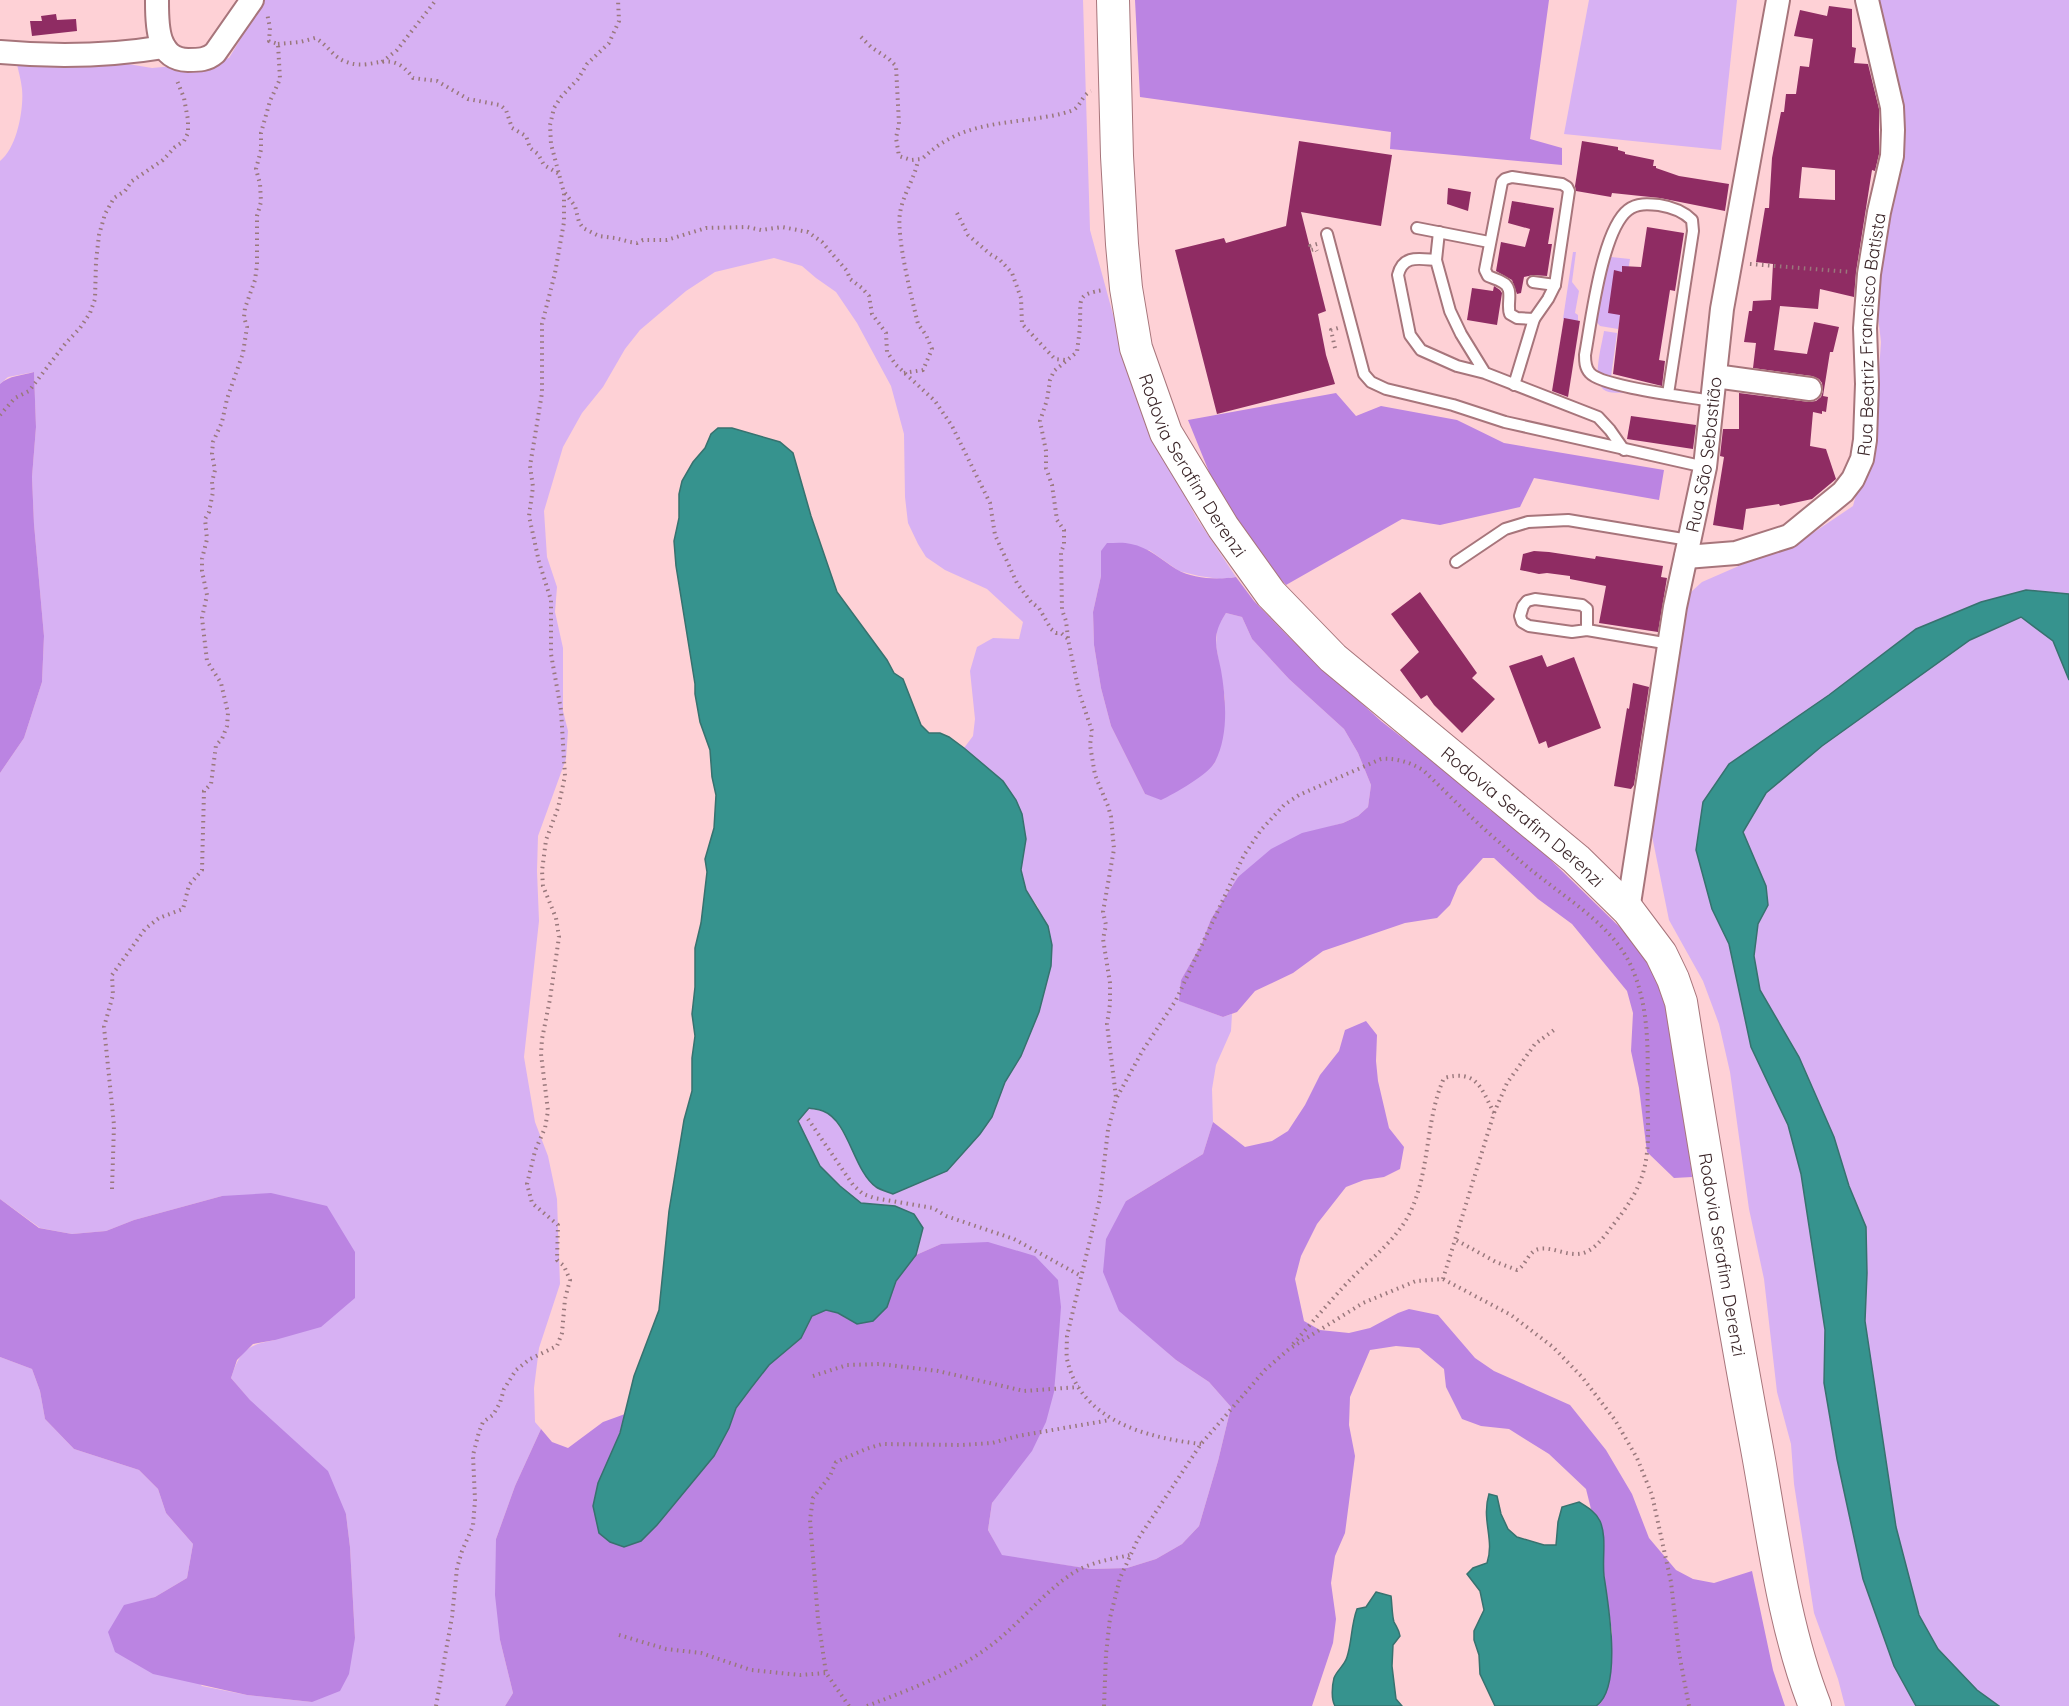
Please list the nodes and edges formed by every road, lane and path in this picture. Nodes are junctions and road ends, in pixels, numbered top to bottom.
1 (157, 0) edge
2 (436, 0) edge
3 (618, 0) edge
4 (1113, 0) edge
5 (1778, 0) edge
6 (1867, 0) edge
7 (249, 4) edge
8 (861, 37) dead end
9 (278, 44) junction
10 (0, 52) edge
11 (172, 54) junction
12 (382, 62) junction
13 (1115, 84) junction
14 (918, 159) junction
15 (560, 175) junction
16 (564, 193) junction
17 (957, 213) dead end
18 (1417, 228) dead end
19 (1439, 232) junction
20 (1327, 234) dead end
21 (1489, 242) junction
22 (1436, 260) junction
23 (1750, 264) dead end
24 (1869, 274) junction
25 (1533, 282) dead end
26 (1555, 285) junction
27 (1126, 288) junction
28 (1534, 319) junction
29 (1338, 327) dead end
30 (1335, 348) dead end
31 (1065, 360) junction
32 (904, 373) junction
33 (1485, 373) junction
34 (1715, 376) junction
35 (1514, 385) junction
36 (1810, 389) dead end
37 (1668, 394) junction
38 (1712, 400) junction
39 (0, 415) edge
40 (1624, 450) junction
41 (1705, 467) junction
42 (1688, 549) junction
43 (1456, 562) dead end
44 (1587, 630) junction
45 (1068, 639) junction
46 (1670, 644) junction
47 (1628, 910) junction
48 (1554, 1030) dead end
49 (1116, 1099) junction
50 (1494, 1113) junction
51 (808, 1119) dead end
52 (112, 1189) dead end
53 (1456, 1240) junction
54 (1081, 1276) junction
55 (1443, 1279) junction
56 (1289, 1349) junction
57 (813, 1376) dead end
58 (1079, 1387) junction
59 (1111, 1420) junction
60 (1201, 1444) junction
61 (1130, 1555) junction
62 (619, 1635) dead end
63 (826, 1673) junction
64 (436, 1706) edge
65 (849, 1706) edge
66 (867, 1706) edge
67 (1104, 1706) edge
68 (1689, 1706) edge
69 (1815, 1706) edge

1 - 11 street
2 - 12 path
3 - 15 path
4 - 13 main road, Rodovia Serafim Derenzi
5 - 34 street, Rua São Sebastião
6 - 24 street, Rua Beatriz Francisco Batista
7 - 9 path
7 - 11 street
8 - 14 path
9 - 12 path
9 - 52 path
10 - 11 street
11 - 39 path
12 - 15 path
13 - 14 path
13 - 27 main road, Rodovia Serafim Derenzi
14 - 32 path
15 - 16 path
16 - 32 path
16 - 64 path
17 - 31 path
18 - 19 lane
19 - 21 lane
19 - 22 lane
20 - 40 lane
21 - 26 lane
21 - 28 lane
22 - 33 lane
22 - 33 lane
23 - 24 path
24 - 42 street, Rua Beatriz Francisco Batista
25 - 26 lane
26 - 28 lane
27 - 31 path
27 - 47 main road, Rodovia Serafim Derenzi
28 - 35 lane
29 - 30 path
31 - 45 path
32 - 45 path
33 - 35 lane
34 - 36 street
34 - 38 street, Rua São Sebastião
35 - 40 lane
37 - 37 lane
37 - 38 lane
38 - 41 street, Rua São Sebastião
40 - 41 lane
41 - 42 street, Rua São Sebastião
42 - 43 lane
42 - 46 street, Rua São Sebastião
44 - 44 lane
44 - 46 lane
45 - 49 path
46 - 47 street, Rua São Sebastião
47 - 69 main road, Rodovia Serafim Derenzi
48 - 50 path
49 - 53 path
49 - 54 path
50 - 53 path
50 - 56 path
51 - 54 path
53 - 55 path
54 - 58 path
55 - 56 path
55 - 68 path
56 - 60 path
57 - 58 path
58 - 59 path
59 - 60 path
59 - 63 path
60 - 61 path
61 - 66 path
61 - 67 path
62 - 63 path
63 - 65 path

